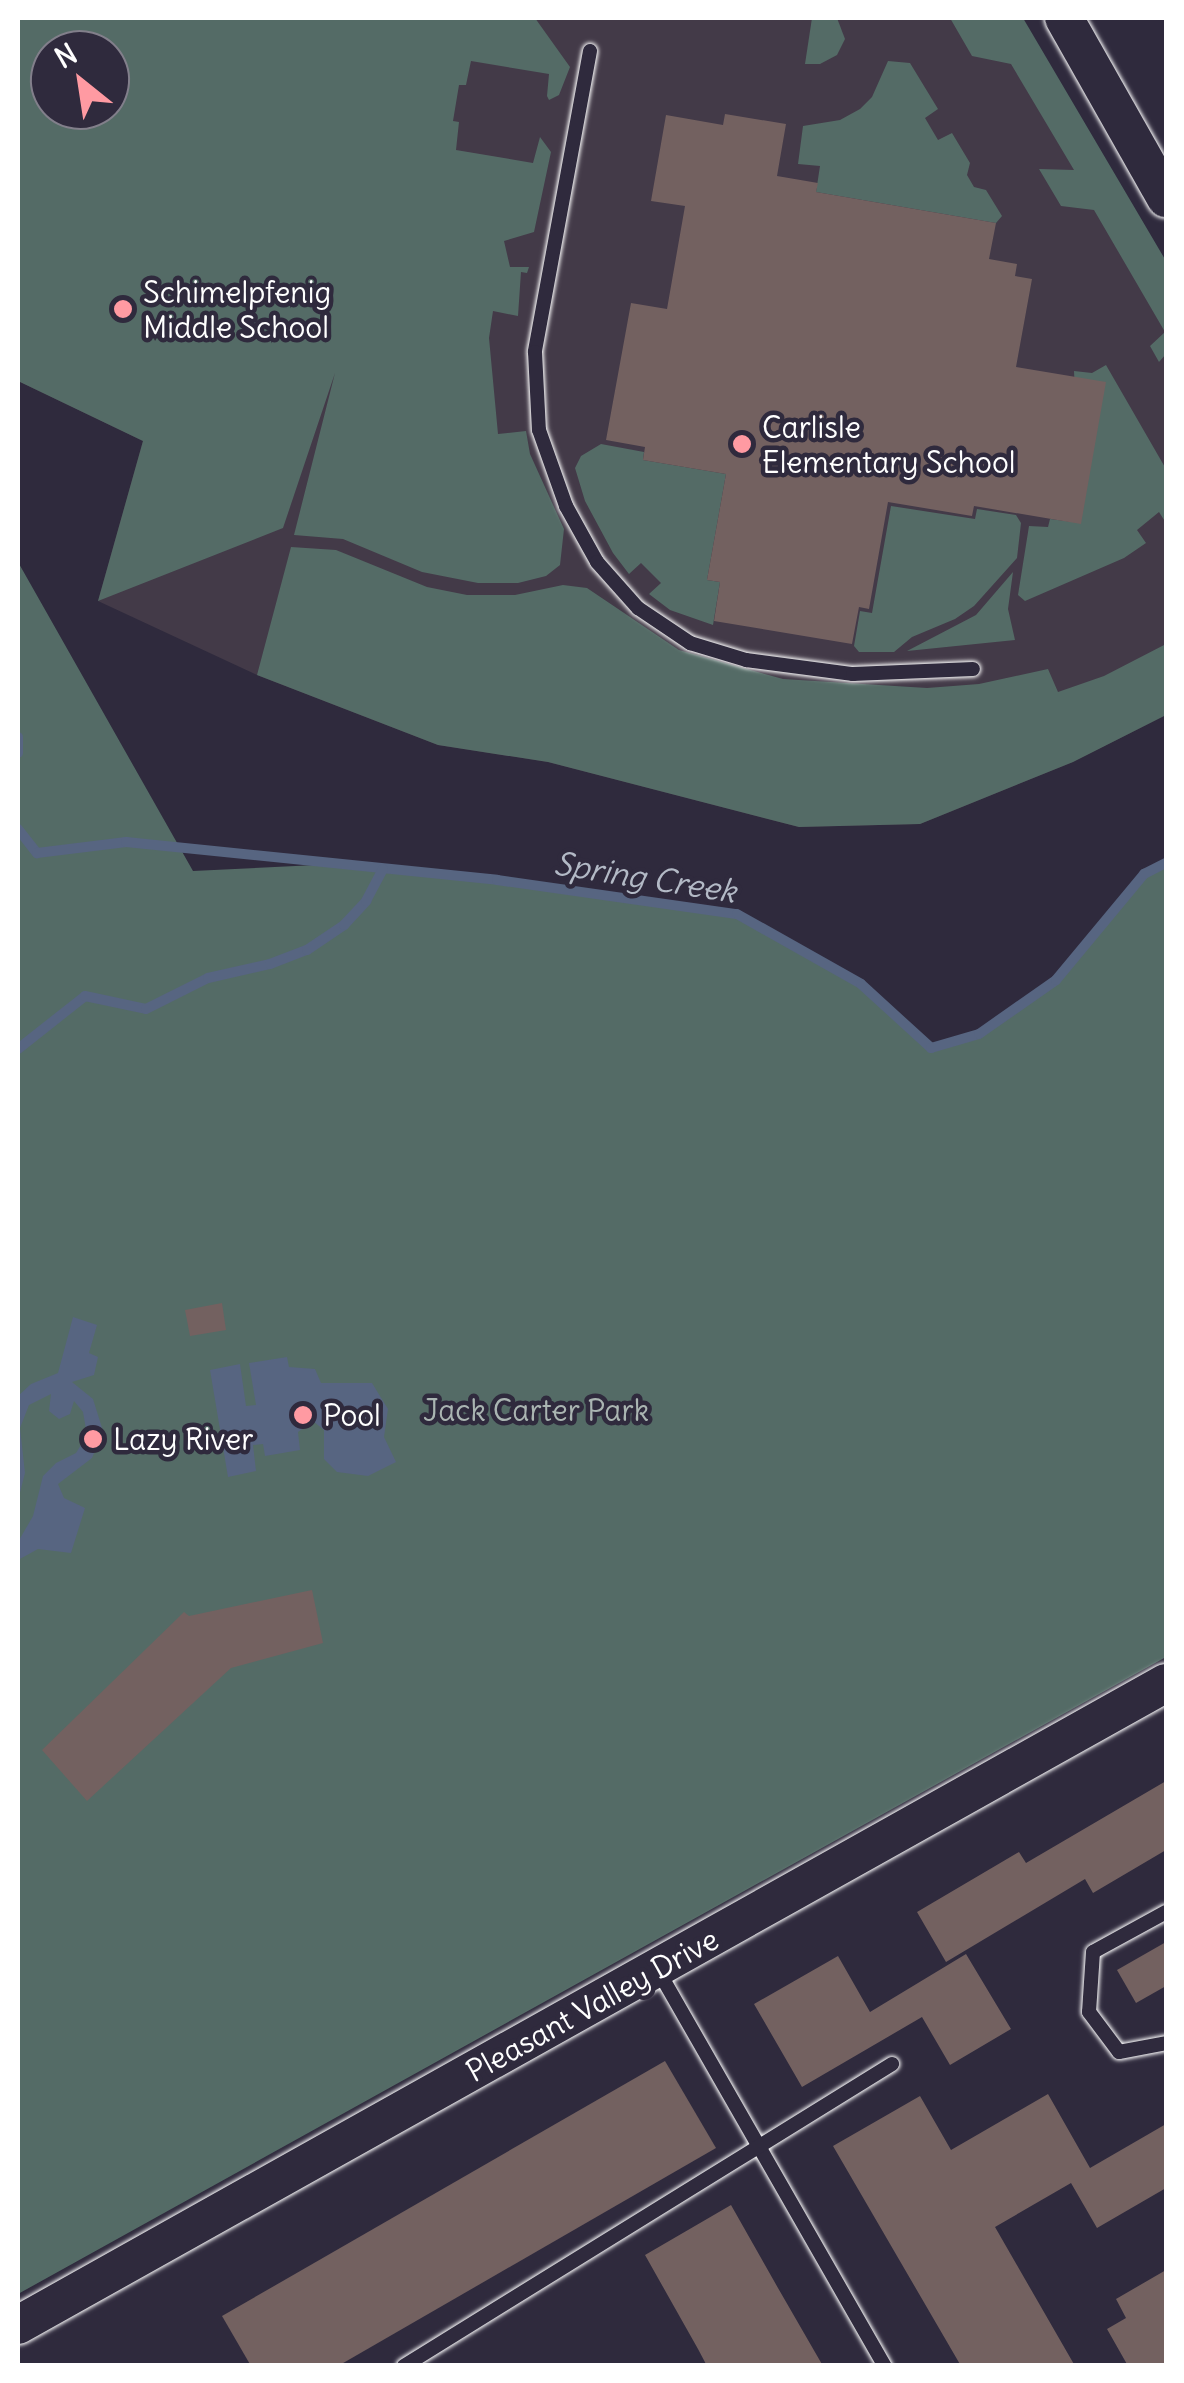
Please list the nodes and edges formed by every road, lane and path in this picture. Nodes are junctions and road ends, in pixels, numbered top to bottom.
1 (1064, 18) edge
2 (590, 51) dead end
3 (1166, 198) edge
4 (972, 669) dead end
5 (1166, 1683) edge
6 (1166, 1912) edge
7 (657, 1969) junction
8 (1166, 2043) edge
9 (892, 2064) dead end
10 (758, 2144) junction
11 (18, 2325) edge
12 (404, 2366) edge
13 (885, 2366) edge

1 - 3 street
2 - 4 lane
5 - 7 street, Pleasant Valley Drive
6 - 8 lane
7 - 10 lane
7 - 11 street, Pleasant Valley Drive
9 - 10 lane
10 - 12 lane
10 - 13 lane

